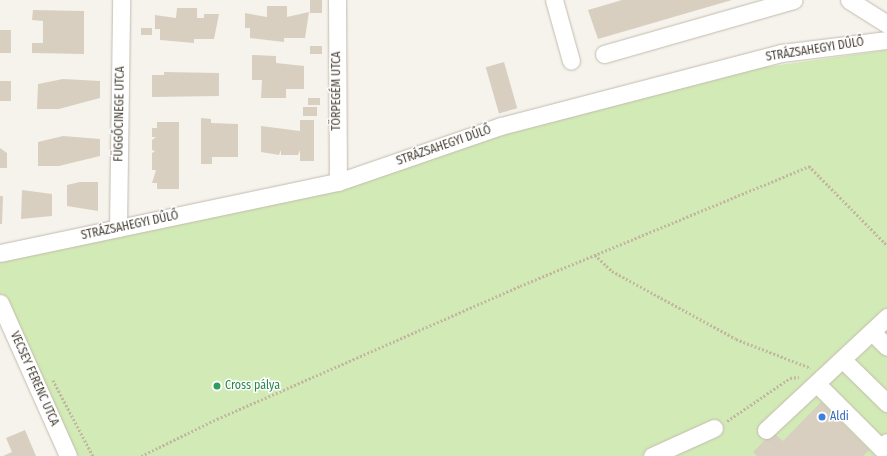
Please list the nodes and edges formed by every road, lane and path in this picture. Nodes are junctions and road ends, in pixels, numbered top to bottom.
1 (121, 0) edge
2 (337, 0) edge
3 (554, 0) edge
4 (792, 0) edge
5 (849, 0) edge
6 (887, 24) edge
7 (887, 40) edge
8 (604, 54) dead end
9 (571, 61) dead end
10 (338, 182) junction
11 (118, 228) junction
12 (887, 245) edge
13 (0, 253) edge
14 (595, 255) junction
15 (0, 302) edge
16 (887, 317) edge
17 (5, 328) edge
18 (872, 332) junction
19 (887, 347) edge
20 (843, 360) junction
21 (50, 373) dead end
22 (812, 377) junction
23 (887, 403) edge
24 (714, 428) joint
25 (766, 430) dead end
26 (887, 442) edge
27 (68, 456) edge
28 (93, 456) edge
29 (141, 456) edge
30 (652, 456) edge

1 - 11 street, FÜGGŐCINEGE UTCA
2 - 10 street, TÖRPEGÉM UTCA
3 - 9 street
4 - 8 street
5 - 6 street
7 - 10 street, STRÁZSAHEGYI DŰLŐ
10 - 11 street, STRÁZSAHEGYI DŰLŐ
11 - 13 street, STRÁZSAHEGYI DŰLŐ
12 - 14 path
14 - 22 path
14 - 29 path
15 - 17 street, VECSEY FERENC UTCA
16 - 18 street
17 - 27 street, VECSEY FERENC UTCA
18 - 19 street
18 - 20 street
20 - 22 street
20 - 23 street
21 - 28 path
22 - 24 path
22 - 25 street
22 - 26 street
24 - 30 street

